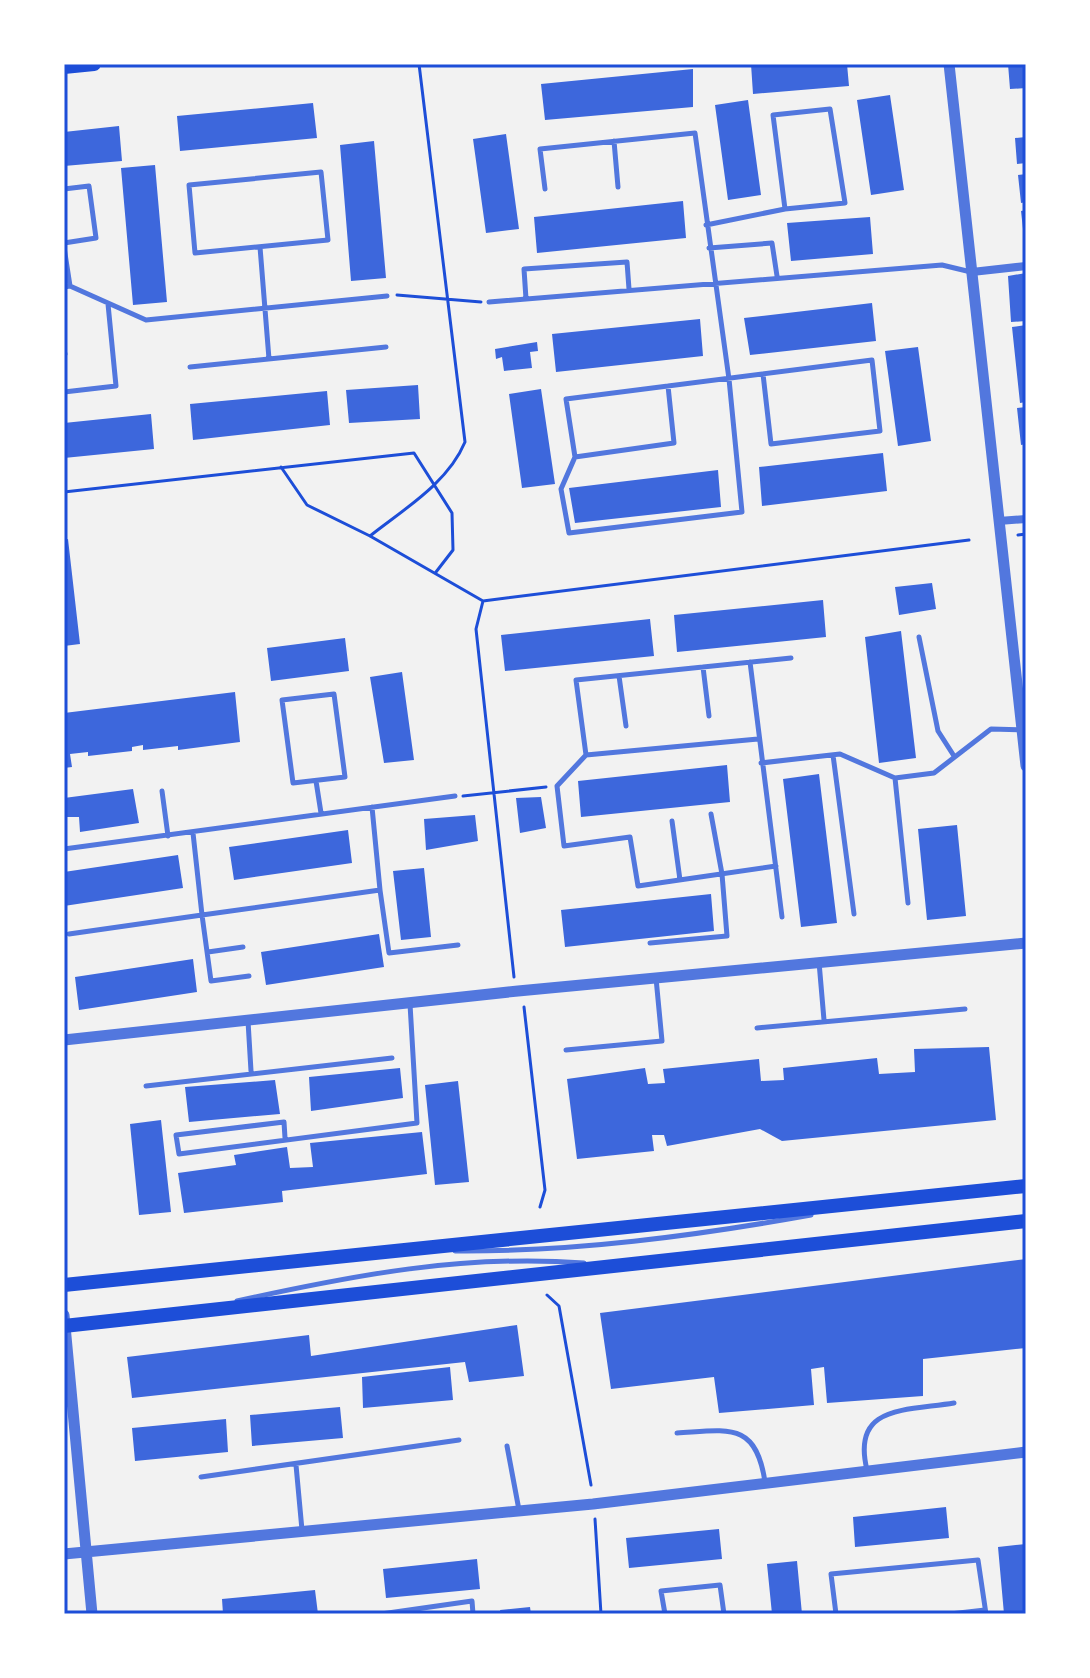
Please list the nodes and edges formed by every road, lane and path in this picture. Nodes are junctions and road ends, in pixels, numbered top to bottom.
1 (94, 64) edge
2 (419, 64) edge
3 (949, 64) edge
4 (64, 67) edge
5 (614, 141) junction
6 (618, 187) dead end
7 (64, 189) edge
8 (545, 189) dead end
9 (785, 209) junction
10 (705, 225) junction
11 (64, 245) edge
12 (260, 247) junction
13 (709, 248) junction
14 (1026, 266) edge
15 (972, 272) junction
16 (777, 276) junction
17 (714, 281) junction
18 (67, 286) edge
19 (629, 289) junction
20 (387, 296) joint
21 (526, 299) junction
22 (447, 300) junction
23 (489, 302) joint
24 (108, 303) junction
25 (266, 308) junction
26 (386, 347) dead end
27 (269, 359) junction
28 (190, 367) dead end
29 (763, 374) junction
30 (729, 379) junction
31 (668, 386) junction
32 (64, 392) edge
33 (575, 457) junction
34 (281, 467) junction
35 (434, 485) junction
36 (64, 492) edge
37 (1026, 519) edge
38 (999, 521) junction
39 (1026, 534) edge
40 (1018, 535) dead end
41 (370, 536) junction
42 (969, 540) dead end
43 (436, 572) junction
44 (483, 601) junction
45 (919, 637) dead end
46 (791, 658) dead end
47 (750, 662) junction
48 (703, 667) junction
49 (619, 676) junction
50 (709, 716) dead end
51 (626, 726) dead end
52 (1022, 730) junction
53 (758, 739) junction
54 (586, 755) junction
55 (833, 755) junction
56 (954, 756) junction
57 (761, 763) junction
58 (1026, 766) edge
59 (895, 778) junction
60 (316, 781) junction
61 (557, 786) junction
62 (162, 791) dead end
63 (495, 791) junction
64 (455, 796) joint
65 (372, 807) junction
66 (321, 813) junction
67 (711, 814) dead end
68 (672, 821) dead end
69 (193, 833) junction
70 (168, 836) junction
71 (64, 849) edge
72 (776, 866) junction
73 (722, 874) junction
74 (680, 880) junction
75 (380, 890) junction
76 (908, 903) dead end
77 (854, 914) dead end
78 (202, 915) junction
79 (782, 917) dead end
80 (69, 934) dead end
81 (650, 943) dead end
82 (1026, 943) edge
83 (458, 945) dead end
84 (243, 947) dead end
85 (208, 952) junction
86 (819, 961) junction
87 (249, 976) dead end
88 (514, 977) dead end
89 (656, 977) junction
90 (410, 1003) junction
91 (524, 1007) dead end
92 (965, 1009) dead end
93 (248, 1020) junction
94 (824, 1020) junction
95 (757, 1028) dead end
96 (64, 1040) edge
97 (566, 1050) dead end
98 (392, 1058) dead end
99 (251, 1072) junction
100 (146, 1086) dead end
101 (285, 1138) junction
102 (1026, 1186) edge
103 (540, 1207) dead end
104 (1026, 1221) edge
105 (64, 1285) edge
106 (547, 1295) dead end
107 (65, 1322) edge
108 (954, 1403) dead end
109 (677, 1433) dead end
110 (459, 1440) dead end
111 (507, 1446) dead end
112 (1026, 1452) edge
113 (296, 1465) junction
114 (867, 1471) junction
115 (201, 1477) dead end
116 (765, 1483) junction
117 (591, 1485) dead end
118 (519, 1511) junction
119 (595, 1519) dead end
120 (302, 1531) junction
121 (87, 1552) junction
122 (64, 1554) edge
123 (440, 1605) junction
124 (400, 1612) edge
125 (986, 1612) edge
126 (92, 1614) edge
127 (381, 1614) edge
128 (442, 1614) edge
129 (473, 1614) edge
130 (601, 1614) edge
131 (665, 1614) edge
132 (724, 1614) edge
133 (836, 1614) edge
134 (950, 1614) edge

1 - 4 main road
2 - 22 path
3 - 15 street
5 - 6 lane
5 - 8 lane
5 - 10 lane
7 - 11 lane
9 - 9 lane
9 - 10 lane
10 - 13 lane
11 - 18 lane
12 - 12 lane
12 - 25 lane
13 - 16 lane
13 - 17 lane
14 - 15 street
15 - 16 lane
15 - 38 street
16 - 17 lane
17 - 19 lane
17 - 30 lane
18 - 24 lane
19 - 21 lane
19 - 21 lane
20 - 22 path
20 - 25 lane
21 - 23 lane
22 - 23 path
22 - 35 path
24 - 25 lane
24 - 32 lane
25 - 27 lane
26 - 27 lane
27 - 28 lane
29 - 29 lane
29 - 30 lane
30 - 31 lane
30 - 33 lane
31 - 33 lane
31 - 33 lane
34 - 35 path
34 - 36 path
34 - 41 path
35 - 41 path
35 - 43 path
37 - 38 street
38 - 52 street
39 - 40 path
41 - 43 path
42 - 44 path
43 - 44 path
44 - 63 path
45 - 56 lane
46 - 47 lane
47 - 48 lane
47 - 53 lane
48 - 49 lane
48 - 50 lane
49 - 51 lane
49 - 54 lane
52 - 56 lane
52 - 58 street
53 - 54 lane
53 - 57 lane
54 - 61 lane
55 - 57 lane
55 - 59 lane
55 - 77 lane
56 - 59 lane
57 - 72 lane
59 - 76 lane
60 - 60 lane
60 - 66 lane
61 - 63 path
61 - 74 lane
62 - 70 lane
63 - 64 path
63 - 88 path
64 - 65 lane
65 - 66 lane
65 - 75 lane
66 - 69 lane
67 - 73 lane
68 - 74 lane
69 - 70 lane
69 - 78 lane
70 - 71 lane
72 - 73 lane
72 - 79 lane
73 - 74 lane
73 - 81 lane
75 - 78 lane
75 - 83 lane
78 - 80 lane
78 - 85 lane
82 - 86 street
84 - 85 lane
85 - 87 lane
86 - 89 street
86 - 94 lane
89 - 90 street
89 - 97 lane
90 - 93 street
90 - 101 lane
91 - 103 path
92 - 94 lane
93 - 96 street
93 - 99 lane
94 - 95 lane
98 - 99 lane
99 - 100 lane
101 - 101 lane
102 - 105 main road
104 - 107 main road
106 - 117 path
107 - 121 street
108 - 114 lane
109 - 116 lane
110 - 113 lane
111 - 118 lane
112 - 114 street
113 - 115 lane
113 - 120 lane
114 - 116 street
116 - 118 street
118 - 120 street
119 - 130 path
120 - 121 street
121 - 122 street
121 - 126 street
123 - 124 lane
123 - 128 lane
123 - 129 lane
124 - 127 lane
125 - 133 lane
125 - 134 lane
131 - 132 lane

